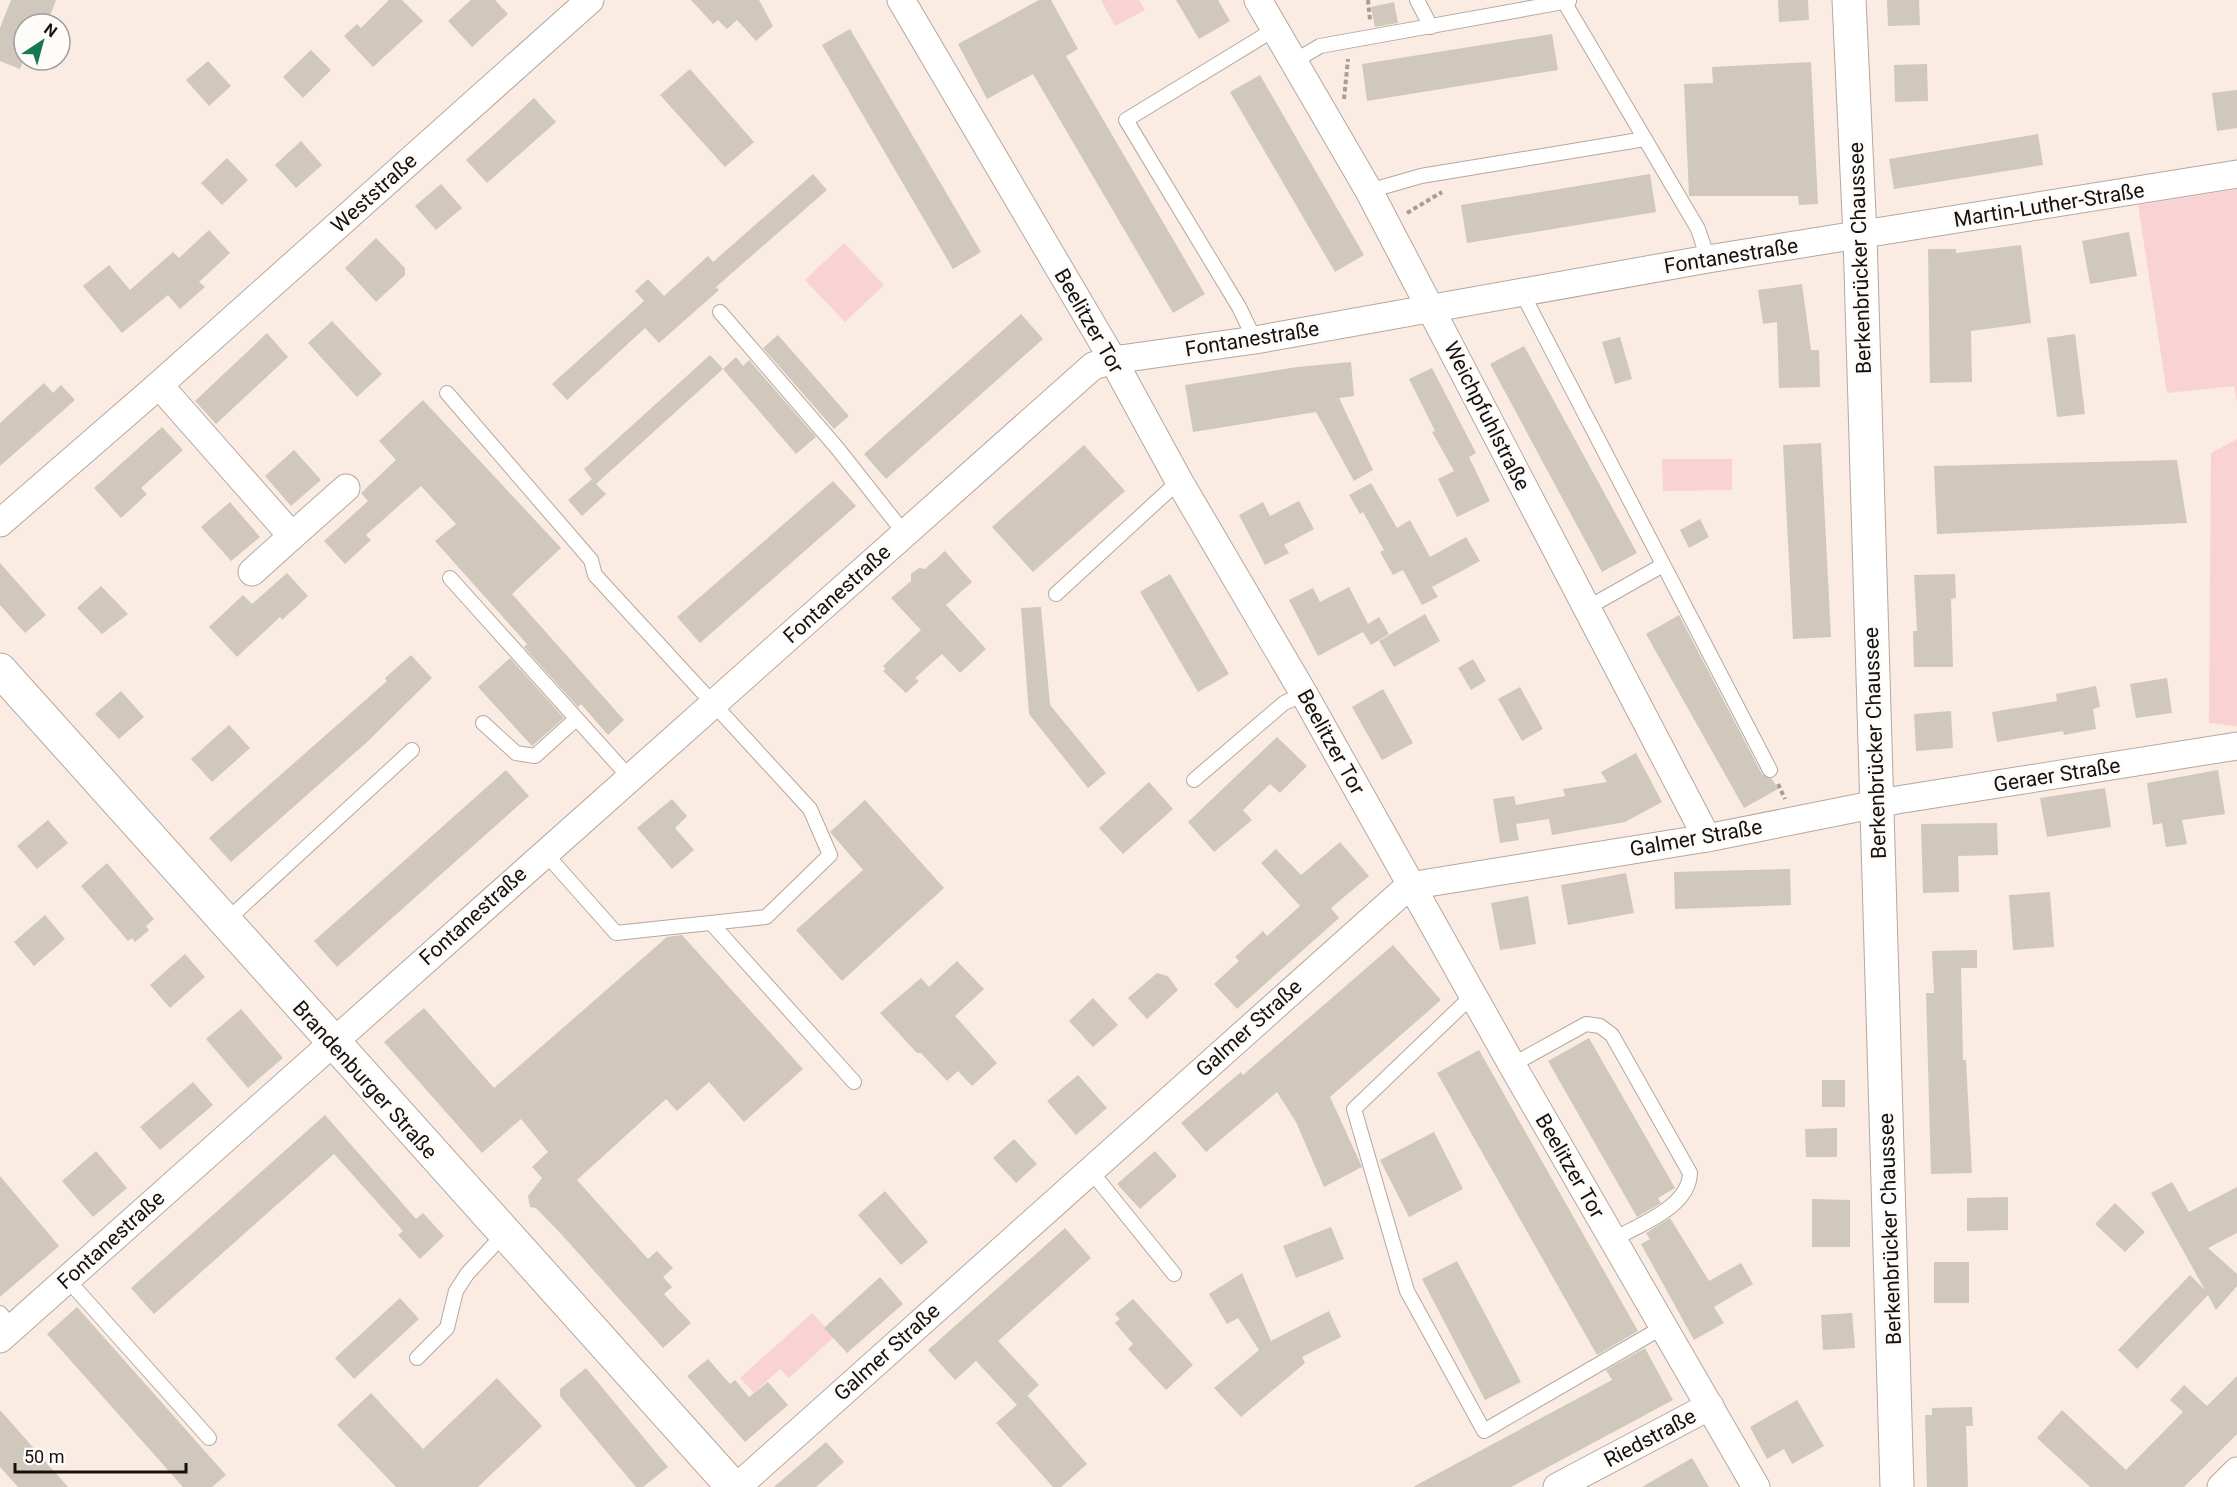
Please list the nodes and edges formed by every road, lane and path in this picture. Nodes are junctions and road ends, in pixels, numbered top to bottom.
1 (590, 0) edge
2 (901, 0) edge
3 (1258, 0) edge
4 (1417, 0) edge
5 (1849, 0) edge
6 (1566, 1) edge
7 (1431, 27) junction
8 (1275, 29) junction
9 (1350, 40) junction
10 (1293, 62) junction
11 (1344, 102) dead end
12 (1645, 140) junction
13 (2237, 174) edge
14 (1369, 191) junction
15 (1860, 236) junction
16 (1708, 259) junction
17 (1521, 291) junction
18 (1431, 307) junction
19 (720, 312) dead end
20 (1255, 339) junction
21 (1113, 360) junction
22 (159, 385) junction
23 (447, 393) dead end
24 (1179, 481) junction
25 (346, 488) dead end
26 (0, 523) edge
27 (905, 534) junction
28 (292, 536) junction
29 (1663, 565) junction
30 (252, 572) dead end
31 (450, 578) dead end
32 (1056, 594) dead end
33 (1587, 608) junction
34 (0, 670) edge
35 (1304, 694) junction
36 (713, 704) junction
37 (576, 719) junction
38 (483, 723) dead end
39 (2237, 746) edge
40 (412, 750) dead end
41 (1770, 770) joint
42 (630, 778) junction
43 (1194, 780) dead end
44 (1877, 805) junction
45 (1790, 806) dead end
46 (1707, 838) junction
47 (545, 853) junction
48 (1409, 886) junction
49 (224, 922) junction
50 (712, 924) junction
51 (1472, 996) junction
52 (331, 1042) junction
53 (1512, 1065) junction
54 (854, 1082) dead end
55 (1089, 1170) junction
56 (504, 1234) junction
57 (1613, 1240) junction
58 (1174, 1274) dead end
59 (67, 1279) junction
60 (4, 1327) edge
61 (1663, 1327) junction
62 (417, 1358) dead end
63 (1710, 1406) junction
64 (209, 1438) dead end
65 (2237, 1470) edge
66 (735, 1487) edge
67 (1557, 1487) edge
68 (1756, 1487) edge
69 (1897, 1487) edge
70 (2221, 1487) edge

1 - 22 street, Weststraße
2 - 21 street, Beelitzer Tor
3 - 8 street, Weichpfuhlstraße
4 - 7 lane
5 - 15 main road, Berkenbrücker Chaussee
6 - 7 lane
6 - 12 lane
7 - 9 lane
8 - 10 street, Weichpfuhlstraße
8 - 20 lane
9 - 10 lane
9 - 11 path
10 - 14 street, Weichpfuhlstraße
12 - 14 lane
12 - 16 lane
13 - 15 street, Martin-Luther-Straße
14 - 18 street, Weichpfuhlstraße
15 - 16 street, Fontanestraße
15 - 44 main road, Berkenbrücker Chaussee
16 - 17 street, Fontanestraße
17 - 18 street, Fontanestraße
17 - 29 lane
18 - 20 street, Fontanestraße
18 - 33 street, Weichpfuhlstraße
19 - 27 lane
20 - 21 street, Fontanestraße
21 - 24 street, Beelitzer Tor
21 - 27 street, Fontanestraße
22 - 26 street, Weststraße
22 - 28 street
23 - 36 lane
24 - 32 lane
24 - 35 street, Beelitzer Tor
25 - 28 street
27 - 36 street, Fontanestraße
28 - 30 street
29 - 33 lane
29 - 41 lane
31 - 37 lane
33 - 46 street, Weichpfuhlstraße
34 - 49 main road, Brandenburger Straße
35 - 43 lane
35 - 48 street, Beelitzer Tor
36 - 42 street, Fontanestraße
36 - 50 lane
37 - 38 lane
37 - 42 lane
39 - 44 street, Geraer Straße
40 - 49 lane
41 - 45 path
42 - 47 street, Fontanestraße
44 - 46 street, Galmer Straße
44 - 69 main road, Berkenbrücker Chaussee
46 - 48 street, Galmer Straße
47 - 50 lane
47 - 52 street, Fontanestraße
48 - 51 street, Beelitzer Tor
48 - 55 street, Galmer Straße
49 - 52 main road, Brandenburger Straße
50 - 54 lane
51 - 53 street, Beelitzer Tor
51 - 61 lane
52 - 56 main road, Brandenburger Straße
52 - 59 street, Fontanestraße
53 - 57 street, Beelitzer Tor
53 - 57 lane
55 - 58 lane
55 - 66 street, Galmer Straße
56 - 62 lane
56 - 66 main road, Brandenburger Straße
57 - 61 street, Beelitzer Tor
59 - 60 street, Fontanestraße
59 - 64 lane
61 - 63 street, Beelitzer Tor
63 - 67 street, Riedstraße
63 - 68 street, Beelitzer Tor
65 - 70 street

